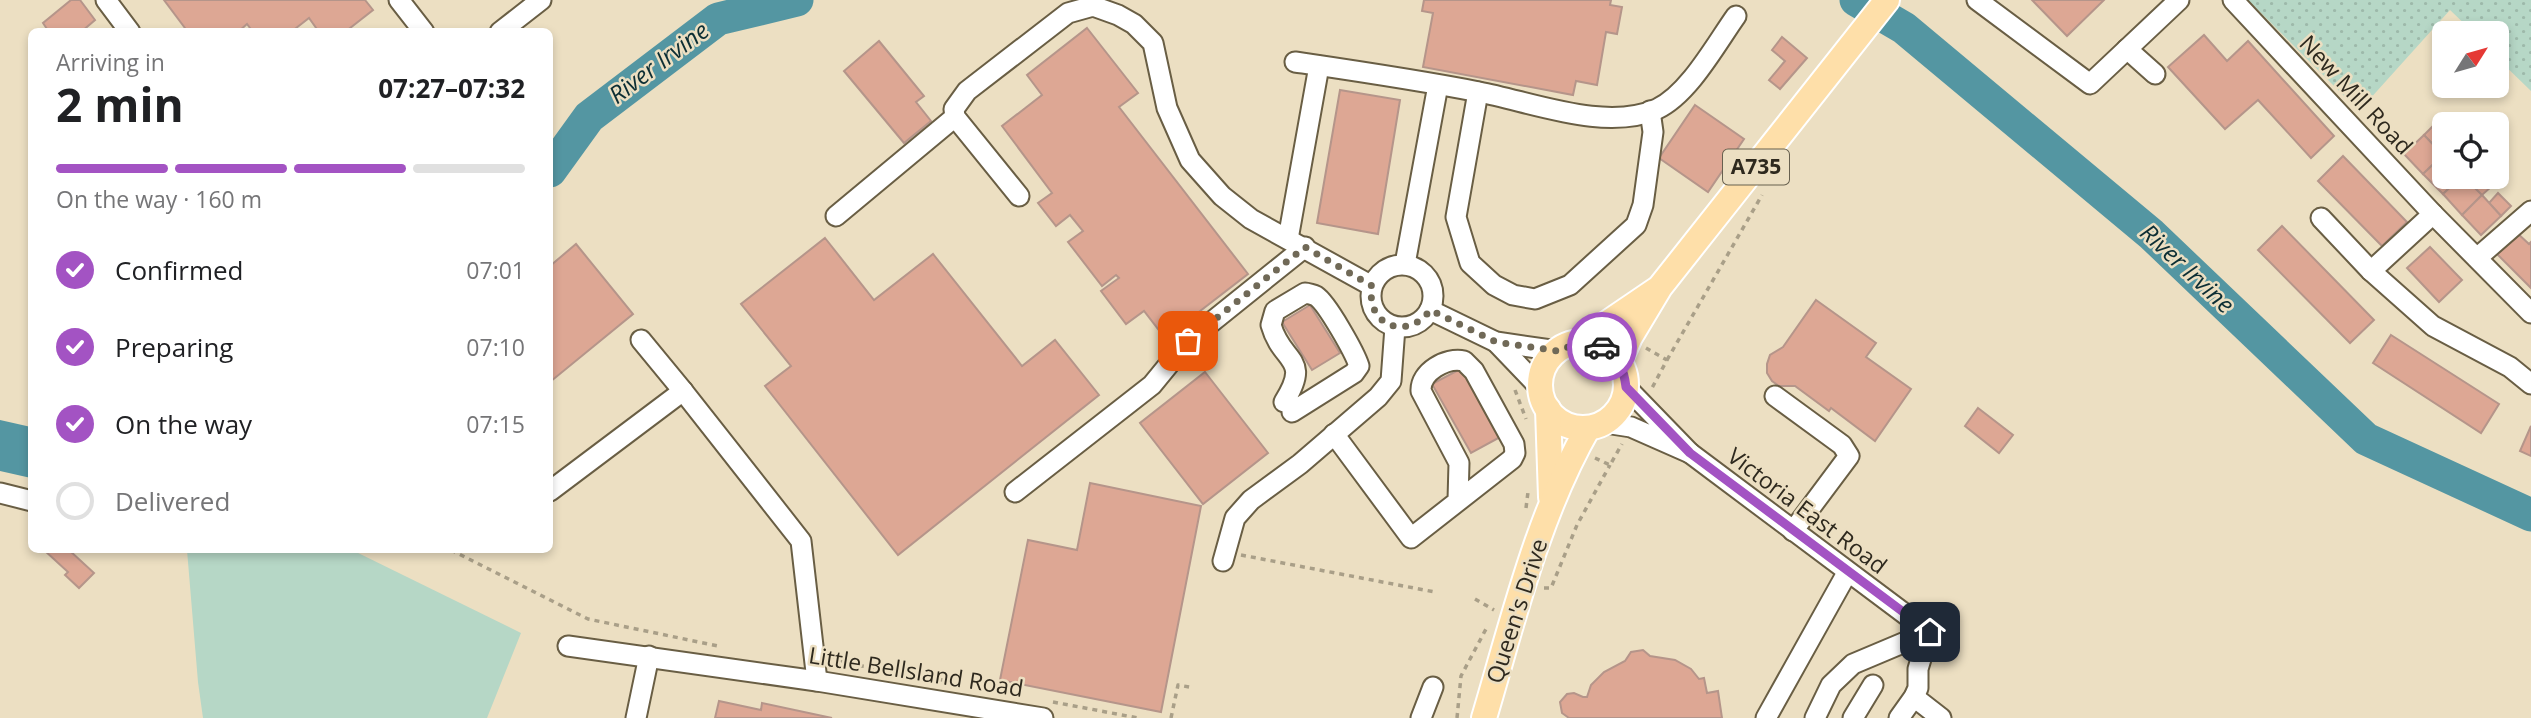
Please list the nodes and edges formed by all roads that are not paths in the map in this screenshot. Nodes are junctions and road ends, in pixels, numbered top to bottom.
1 (106, 0) edge
2 (399, 0) edge
3 (541, 0) edge
4 (1887, 0) edge
5 (1977, 0) edge
6 (2179, 0) edge
7 (2233, 0) edge
8 (1736, 16) dead end
9 (127, 28) edge
10 (421, 28) edge
11 (505, 28) edge
12 (2127, 50) junction
13 (1295, 62) dead end
14 (1319, 66) junction
15 (2155, 74) dead end
16 (1438, 85) junction
17 (1478, 92) junction
18 (1650, 111) junction
19 (955, 117) junction
20 (1019, 196) dead end
21 (2531, 211) edge
22 (2433, 214) junction
23 (836, 216) dead end
24 (2321, 218) dead end
25 (1297, 243) junction
26 (2477, 258) junction
27 (1405, 264) junction
28 (2371, 271) junction
29 (1372, 286) junction
30 (1660, 286) junction
31 (1430, 310) junction
32 (2531, 313) edge
33 (1395, 327) junction
34 (641, 340) dead end
35 (1496, 342) junction
36 (1568, 347) junction
37 (1619, 362) junction
38 (2531, 384) edge
39 (1626, 387) junction
40 (683, 391) junction
41 (1775, 396) dead end
42 (1544, 399) junction
43 (1288, 407) joint
44 (1596, 425) junction
45 (1334, 434) junction
46 (1690, 453) junction
47 (553, 489) edge
48 (1015, 492) dead end
49 (0, 493) edge
50 (28, 500) edge
51 (1458, 500) junction
52 (1552, 504) junction
53 (1793, 531) junction
54 (1224, 556) road end
55 (1847, 573) junction
56 (1930, 632) junction
57 (568, 646) dead end
58 (649, 656) junction
59 (817, 681) junction
60 (1873, 685) dead end
61 (1433, 687) dead end
62 (1914, 697) junction
63 (636, 718) edge
64 (1043, 718) edge
65 (1421, 718) edge
66 (1484, 718) edge
67 (1766, 718) edge
68 (1815, 718) edge
69 (1853, 718) edge
70 (1899, 718) edge
71 (1941, 718) edge

1 - 9 street
2 - 10 street
3 - 11 street
4 - 30 main road, A735
5 - 12 street
6 - 12 street
7 - 22 street, New Mill Road
8 - 18 street
12 - 15 street
13 - 14 street
14 - 16 street
14 - 25 street
16 - 17 street
16 - 27 street
17 - 18 street
17 - 18 street
19 - 20 street
19 - 23 street
19 - 25 street
21 - 26 street
22 - 26 street, New Mill Road
22 - 28 street
24 - 28 street
25 - 29 street
25 - 48 street
26 - 32 street, New Mill Road
27 - 29 street
27 - 31 street
28 - 38 street
29 - 33 street
30 - 36 main road, A735
30 - 37 main road, A735
31 - 33 street
31 - 35 street
33 - 45 street
34 - 40 street
35 - 36 street
35 - 42 street
36 - 37 main road
36 - 42 main road, A735
37 - 39 main road
39 - 44 main road, A735
39 - 46 street, Victoria East Road
40 - 47 street
40 - 59 street
41 - 53 street
42 - 44 main road
42 - 52 main road, Queen's Drive / A735
43 - 43 street
44 - 46 street, Victoria East Road
44 - 52 main road, Queen's Drive / A735
45 - 51 street
45 - 54 street
46 - 53 street, Victoria East Road
49 - 50 street
51 - 51 street
52 - 66 main road, Queen's Drive / A735
53 - 55 street, Victoria East Road
55 - 56 street, Victoria East Road
55 - 67 street
56 - 62 street
56 - 68 street
57 - 58 street, Little Bellsland Road
58 - 59 street, Little Bellsland Road
58 - 63 street
59 - 64 street, Little Bellsland Road
60 - 69 street
61 - 65 street
62 - 70 street
62 - 71 street

